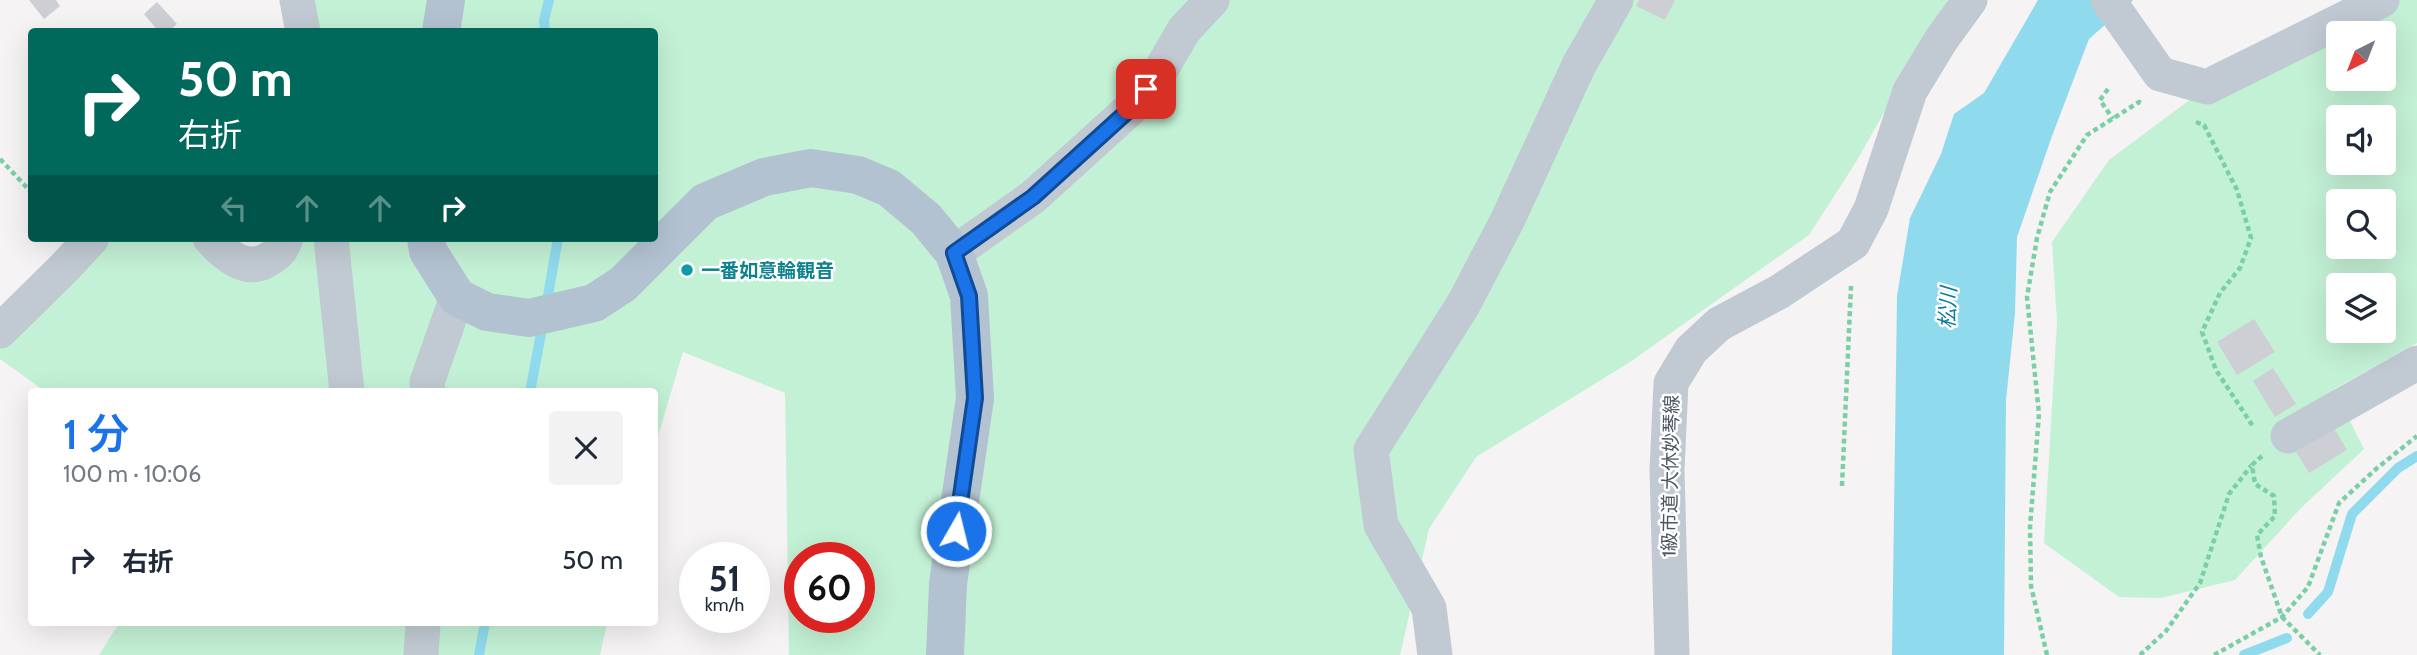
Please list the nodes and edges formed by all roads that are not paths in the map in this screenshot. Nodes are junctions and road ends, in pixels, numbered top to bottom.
1 (297, 0) edge
2 (446, 0) edge
3 (1212, 0) edge
4 (1616, 0) edge
5 (1970, 0) edge
6 (2108, 0) edge
7 (2382, 0) edge
8 (302, 28) edge
9 (442, 28) edge
10 (88, 242) edge
11 (213, 242) edge
12 (285, 242) edge
13 (331, 242) edge
14 (427, 242) edge
15 (954, 253) junction
16 (472, 304) junction
17 (0, 331) edge
18 (2417, 363) edge
19 (347, 388) edge
20 (428, 388) edge
21 (2278, 443) road end
22 (424, 626) edge
23 (421, 655) edge
24 (945, 655) edge
25 (1436, 655) edge
26 (1672, 655) edge

1 - 8 street
2 - 9 main road
3 - 15 street
4 - 25 street
5 - 26 street, 1級市道 大休妙琴線
6 - 7 street
10 - 17 street
11 - 12 street
13 - 19 street
14 - 16 main road
15 - 16 main road
15 - 24 main road
16 - 20 street
18 - 21 street
22 - 23 street

